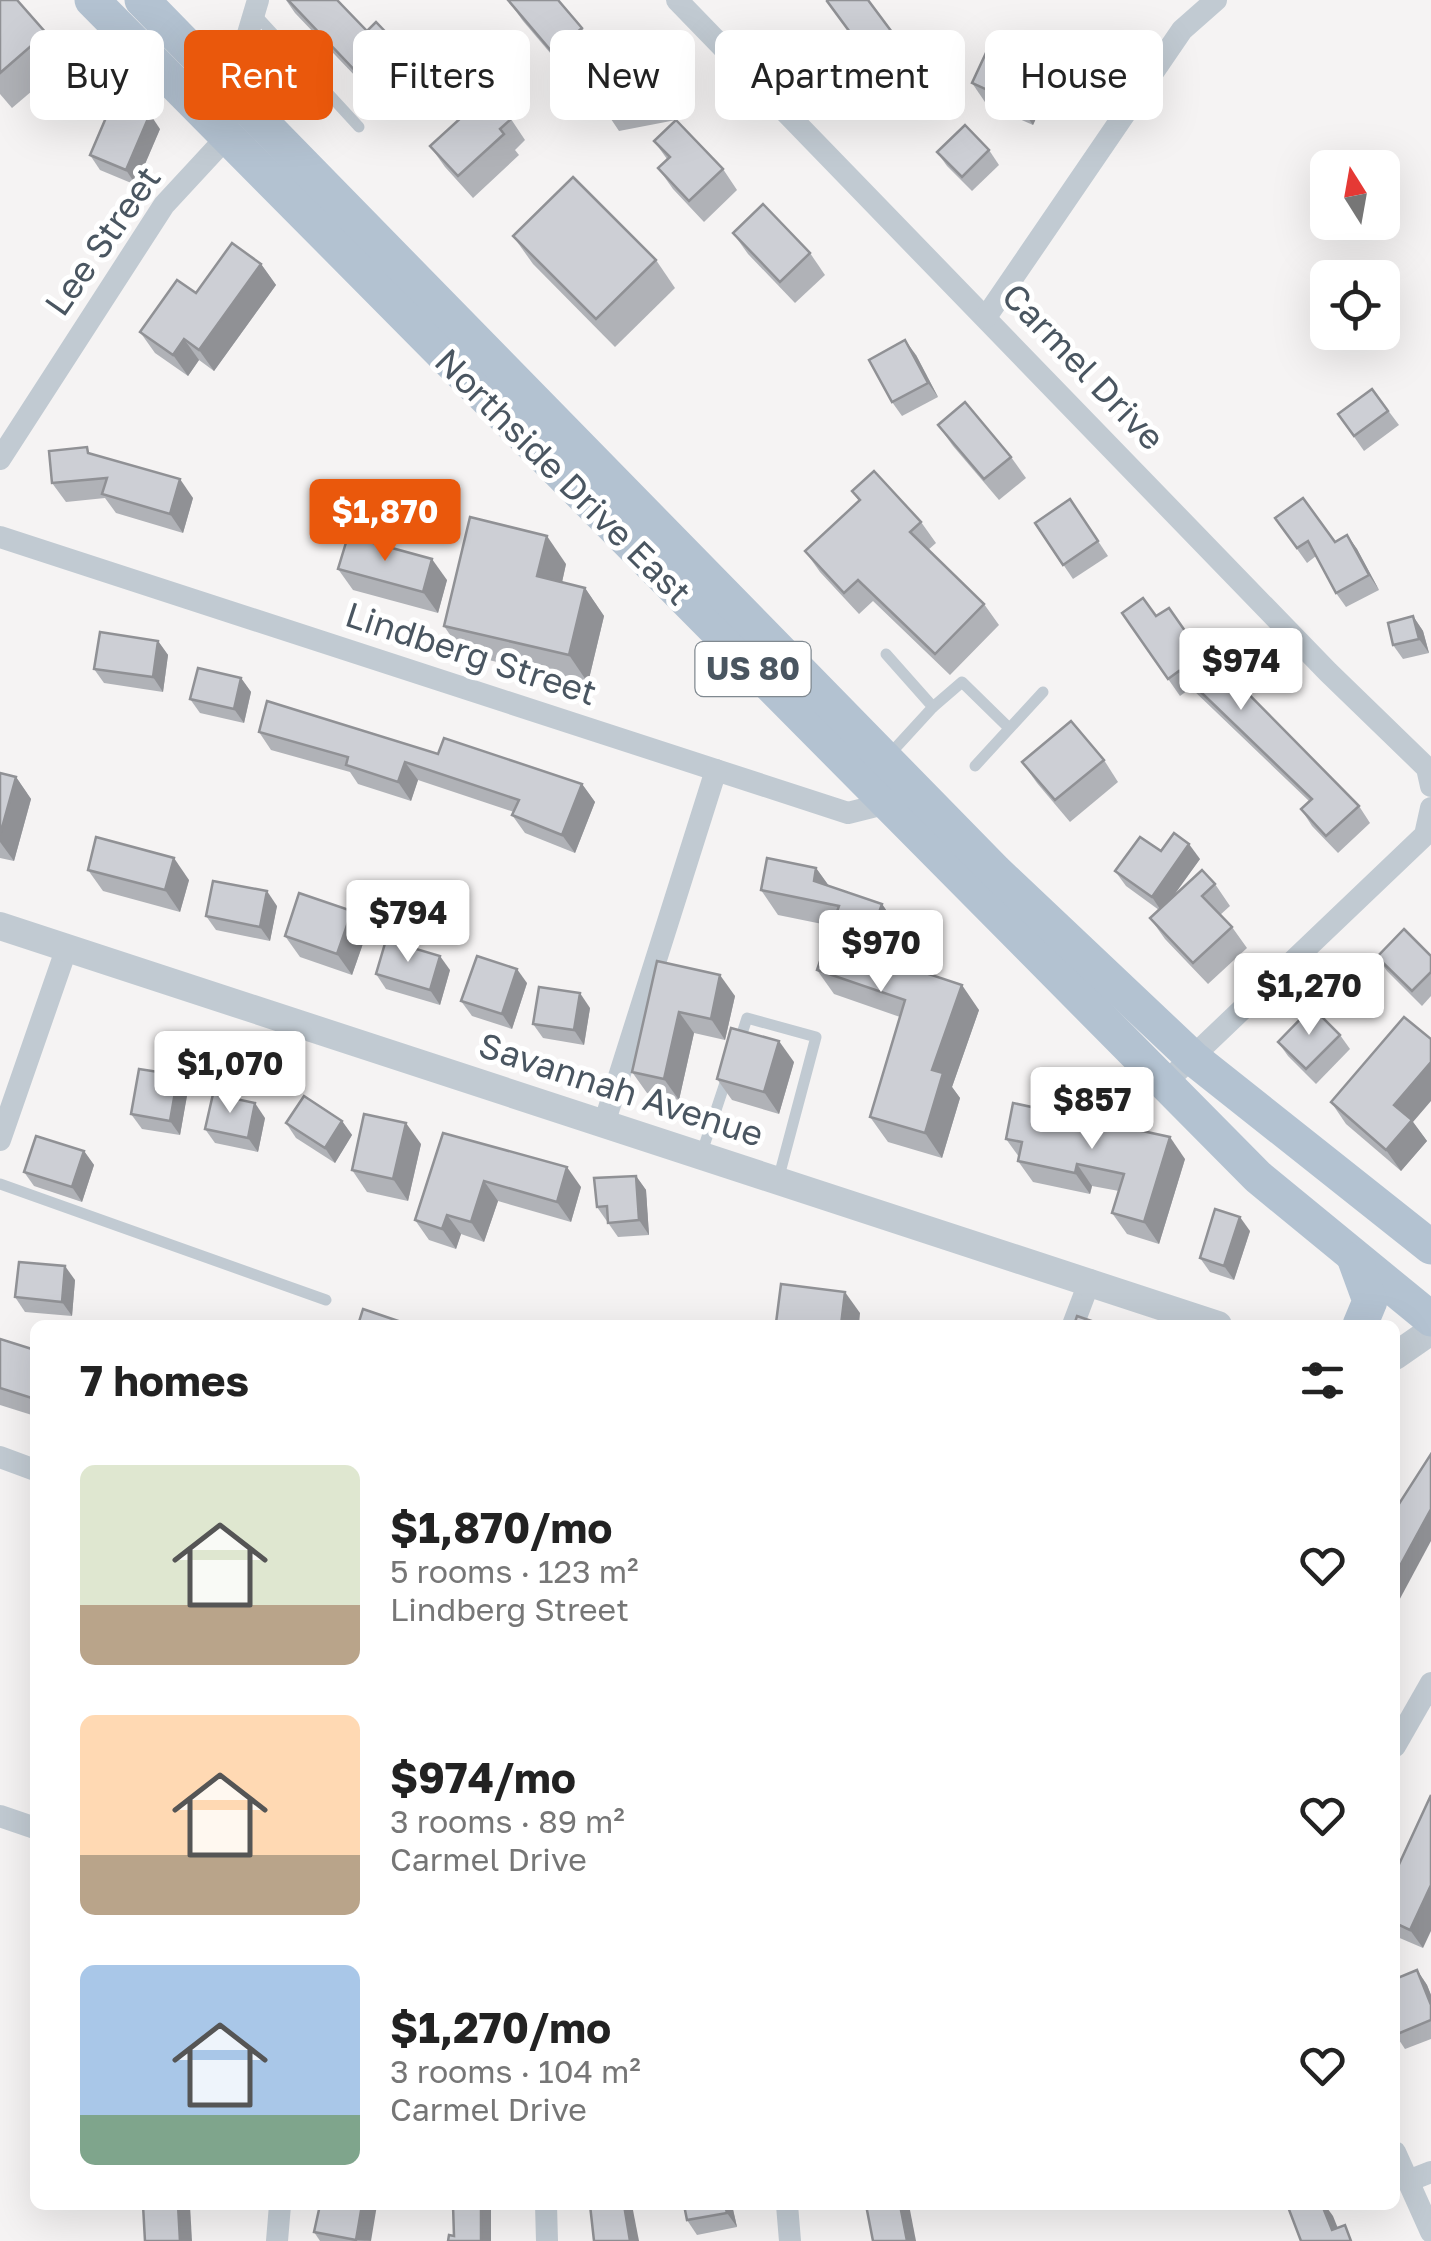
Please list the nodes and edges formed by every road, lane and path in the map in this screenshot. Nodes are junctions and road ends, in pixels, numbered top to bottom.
1 (92, 0) edge
2 (142, 0) edge
3 (677, 0) edge
4 (1216, 0) edge
5 (256, 6) edge
6 (249, 30) edge
7 (184, 43) edge
8 (228, 120) edge
9 (258, 120) edge
10 (359, 126) dead end
11 (226, 138) junction
12 (986, 317) junction
13 (0, 459) edge
14 (0, 537) edge
15 (886, 654) dead end
16 (1043, 692) dead end
17 (933, 707) junction
18 (1009, 728) junction
19 (885, 759) junction
20 (974, 766) dead end
21 (716, 770) junction
22 (1431, 786) edge
23 (922, 793) junction
24 (886, 803) junction
25 (1431, 808) edge
26 (0, 926) edge
27 (66, 950) junction
28 (1194, 1059) junction
29 (1164, 1084) junction
30 (604, 1124) junction
31 (0, 1140) edge
32 (701, 1155) junction
33 (778, 1180) junction
34 (0, 1184) edge
35 (1431, 1246) edge
36 (1355, 1259) junction
37 (1090, 1280) junction
38 (326, 1300) dead end
39 (1431, 1319) edge
40 (1075, 1320) edge
41 (1204, 1320) edge
42 (1362, 1320) edge
43 (1431, 1331) edge
44 (1400, 1353) edge
45 (0, 1457) edge
46 (30, 1468) edge
47 (1431, 1683) edge
48 (1400, 1737) edge
49 (0, 1816) edge
50 (30, 1826) edge
51 (1400, 2164) edge
52 (1431, 2172) edge
53 (1408, 2182) junction
54 (280, 2210) edge
55 (546, 2210) edge
56 (787, 2210) edge
57 (1431, 2232) edge
58 (277, 2241) edge
59 (547, 2241) edge
60 (790, 2241) edge

1 - 11 main road, Northside Drive East / US 80
2 - 7 main road, Northside Drive East / US 80
3 - 12 street, Carmel Drive
4 - 12 street
5 - 6 street
5 - 10 lane
8 - 11 street
9 - 19 main road, Northside Drive East / US 80
11 - 13 street, Lee Street
11 - 24 main road, Northside Drive East / US 80
12 - 22 street, Carmel Drive
14 - 21 street, Lindberg Street
15 - 17 lane
16 - 18 lane
17 - 18 lane
17 - 19 lane
18 - 20 lane
19 - 23 main road, Northside Drive East / US 80
21 - 24 street, Lindberg Street
21 - 30 street
23 - 24 street, Lindberg Street
23 - 28 main road, Northside Drive East / US 80
24 - 29 main road, Northside Drive East / US 80
25 - 28 street
26 - 27 street, Savannah Avenue
27 - 30 street, Savannah Avenue
27 - 31 street
28 - 29 street
28 - 35 main road, Northside Drive East / US 80
29 - 36 main road, Northside Drive East / US 80
30 - 32 street, Savannah Avenue
32 - 33 street, Savannah Avenue
32 - 33 lane
33 - 37 street, Savannah Avenue
34 - 38 lane
36 - 39 main road, Northside Drive East / US 80
36 - 42 main road
37 - 40 street
37 - 41 street, Savannah Avenue
43 - 44 street
45 - 46 street
47 - 48 street
49 - 50 street
51 - 53 street
52 - 53 street
53 - 57 street
54 - 58 street
55 - 59 street
56 - 60 street

